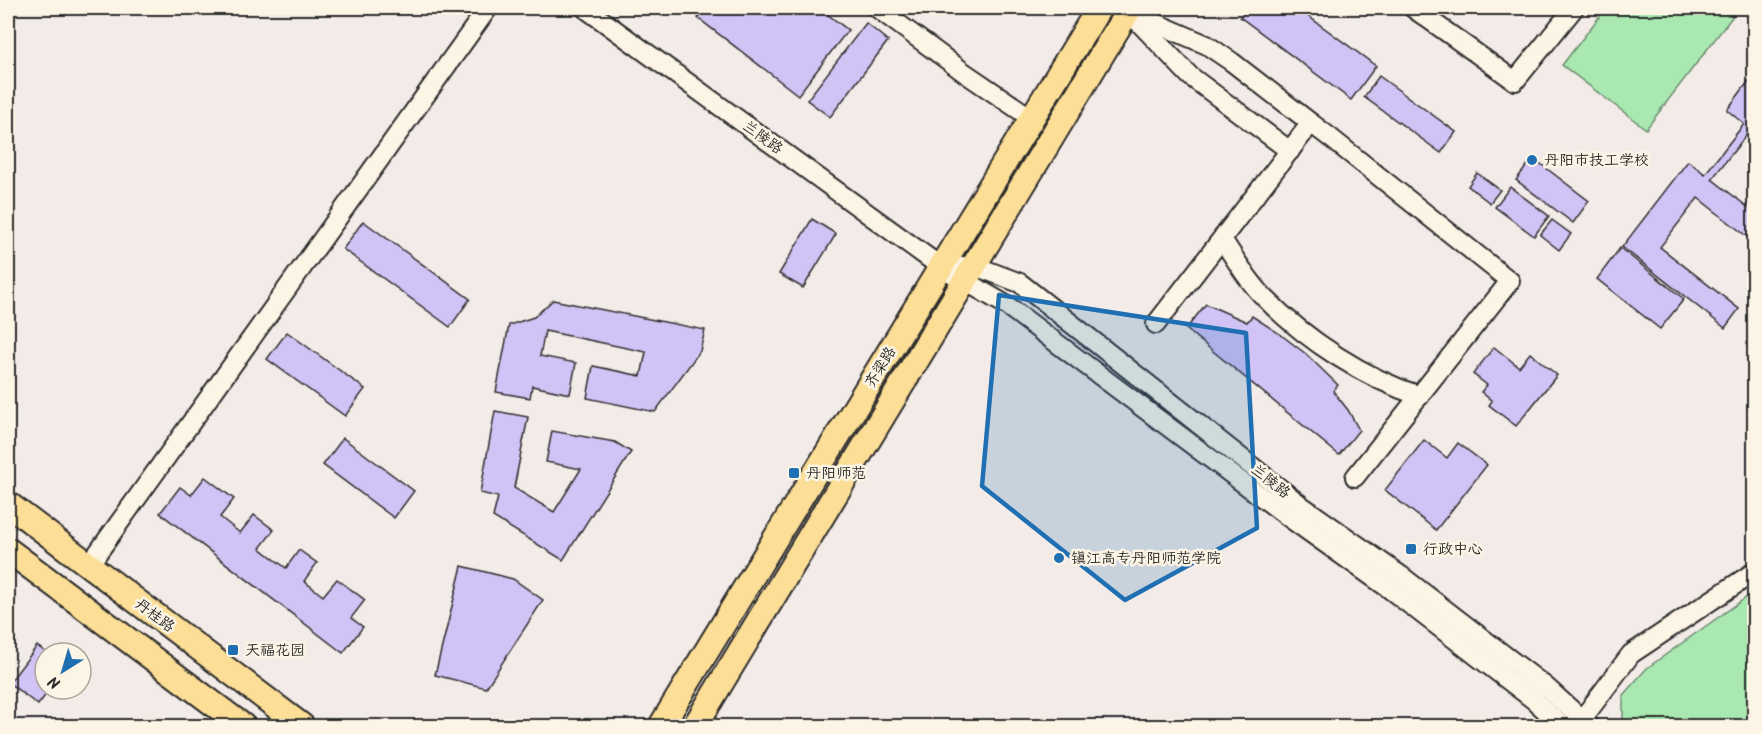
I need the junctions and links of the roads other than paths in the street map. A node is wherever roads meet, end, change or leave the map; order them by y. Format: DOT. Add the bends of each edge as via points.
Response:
graph roads {
  1 [pos="488,8"];
  2 [pos="585,8"];
  3 [pos="877,8"];
  4 [pos="1099,8"];
  5 [pos="1413,8"];
  6 [pos="1574,8"];
  7 [pos="1129,9"];
  8 [pos="1031,118"];
  9 [pos="1311,123"];
  10 [pos="1290,151"];
  11 [pos="1222,239"];
  12 [pos="941,267"];
  13 [pos="970,274"];
  14 [pos="1156,324"];
  15 [pos="1420,396"];
  16 [pos="1355,477"];
  17 [pos="8,504"];
  18 [pos="8,550"];
  19 [pos="89,566"];
  20 [pos="1755,572"];
  21 [pos="1582,724"];
  22 [pos="243,726"];
  23 [pos="302,726"];
  24 [pos="662,726"];
  25 [pos="695,726"];
  26 [pos="1562,726"];
  1 -- 19 [label="street"];
  2 -- 12 [label="street, 兰陵路"];
  3 -- 8 [label="street"];
  4 -- 8 [label="main road, 齐梁路"];
  5 -- 6 [label="street" via="1515,81"];
  7 -- 9 [label="street" via="1207,45"];
  7 -- 10 [label="street" via="1190,76"];
  7 -- 13 [label="main road, 齐梁路"];
  8 -- 12 [label="main road, 齐梁路"];
  9 -- 10 [label="street"];
  9 -- 15 [label="street" via="1510,281"];
  10 -- 11 [label="street"];
  11 -- 14 [label="street"];
  11 -- 15 [label="street" via="1265,298 1290,321 1359,370"];
  12 -- 13 [label="street, 兰陵路"];
  12 -- 24 [label="main road, 齐梁路"];
  13 -- 21 [label="street, 兰陵路" via="1020,283 1302,506 1546,687"];
  13 -- 25 [label="main road, 齐梁路"];
  13 -- 26 [label="street, 兰陵路" via="1281,512 1390,590 1534,700"];
  15 -- 16 [label="street"];
  17 -- 19 [label="main road, 丹桂路"];
  18 -- 22 [label="main road"];
  19 -- 23 [label="main road, 丹桂路"];
  20 -- 21 [label="street" via="1631,654"];
}
